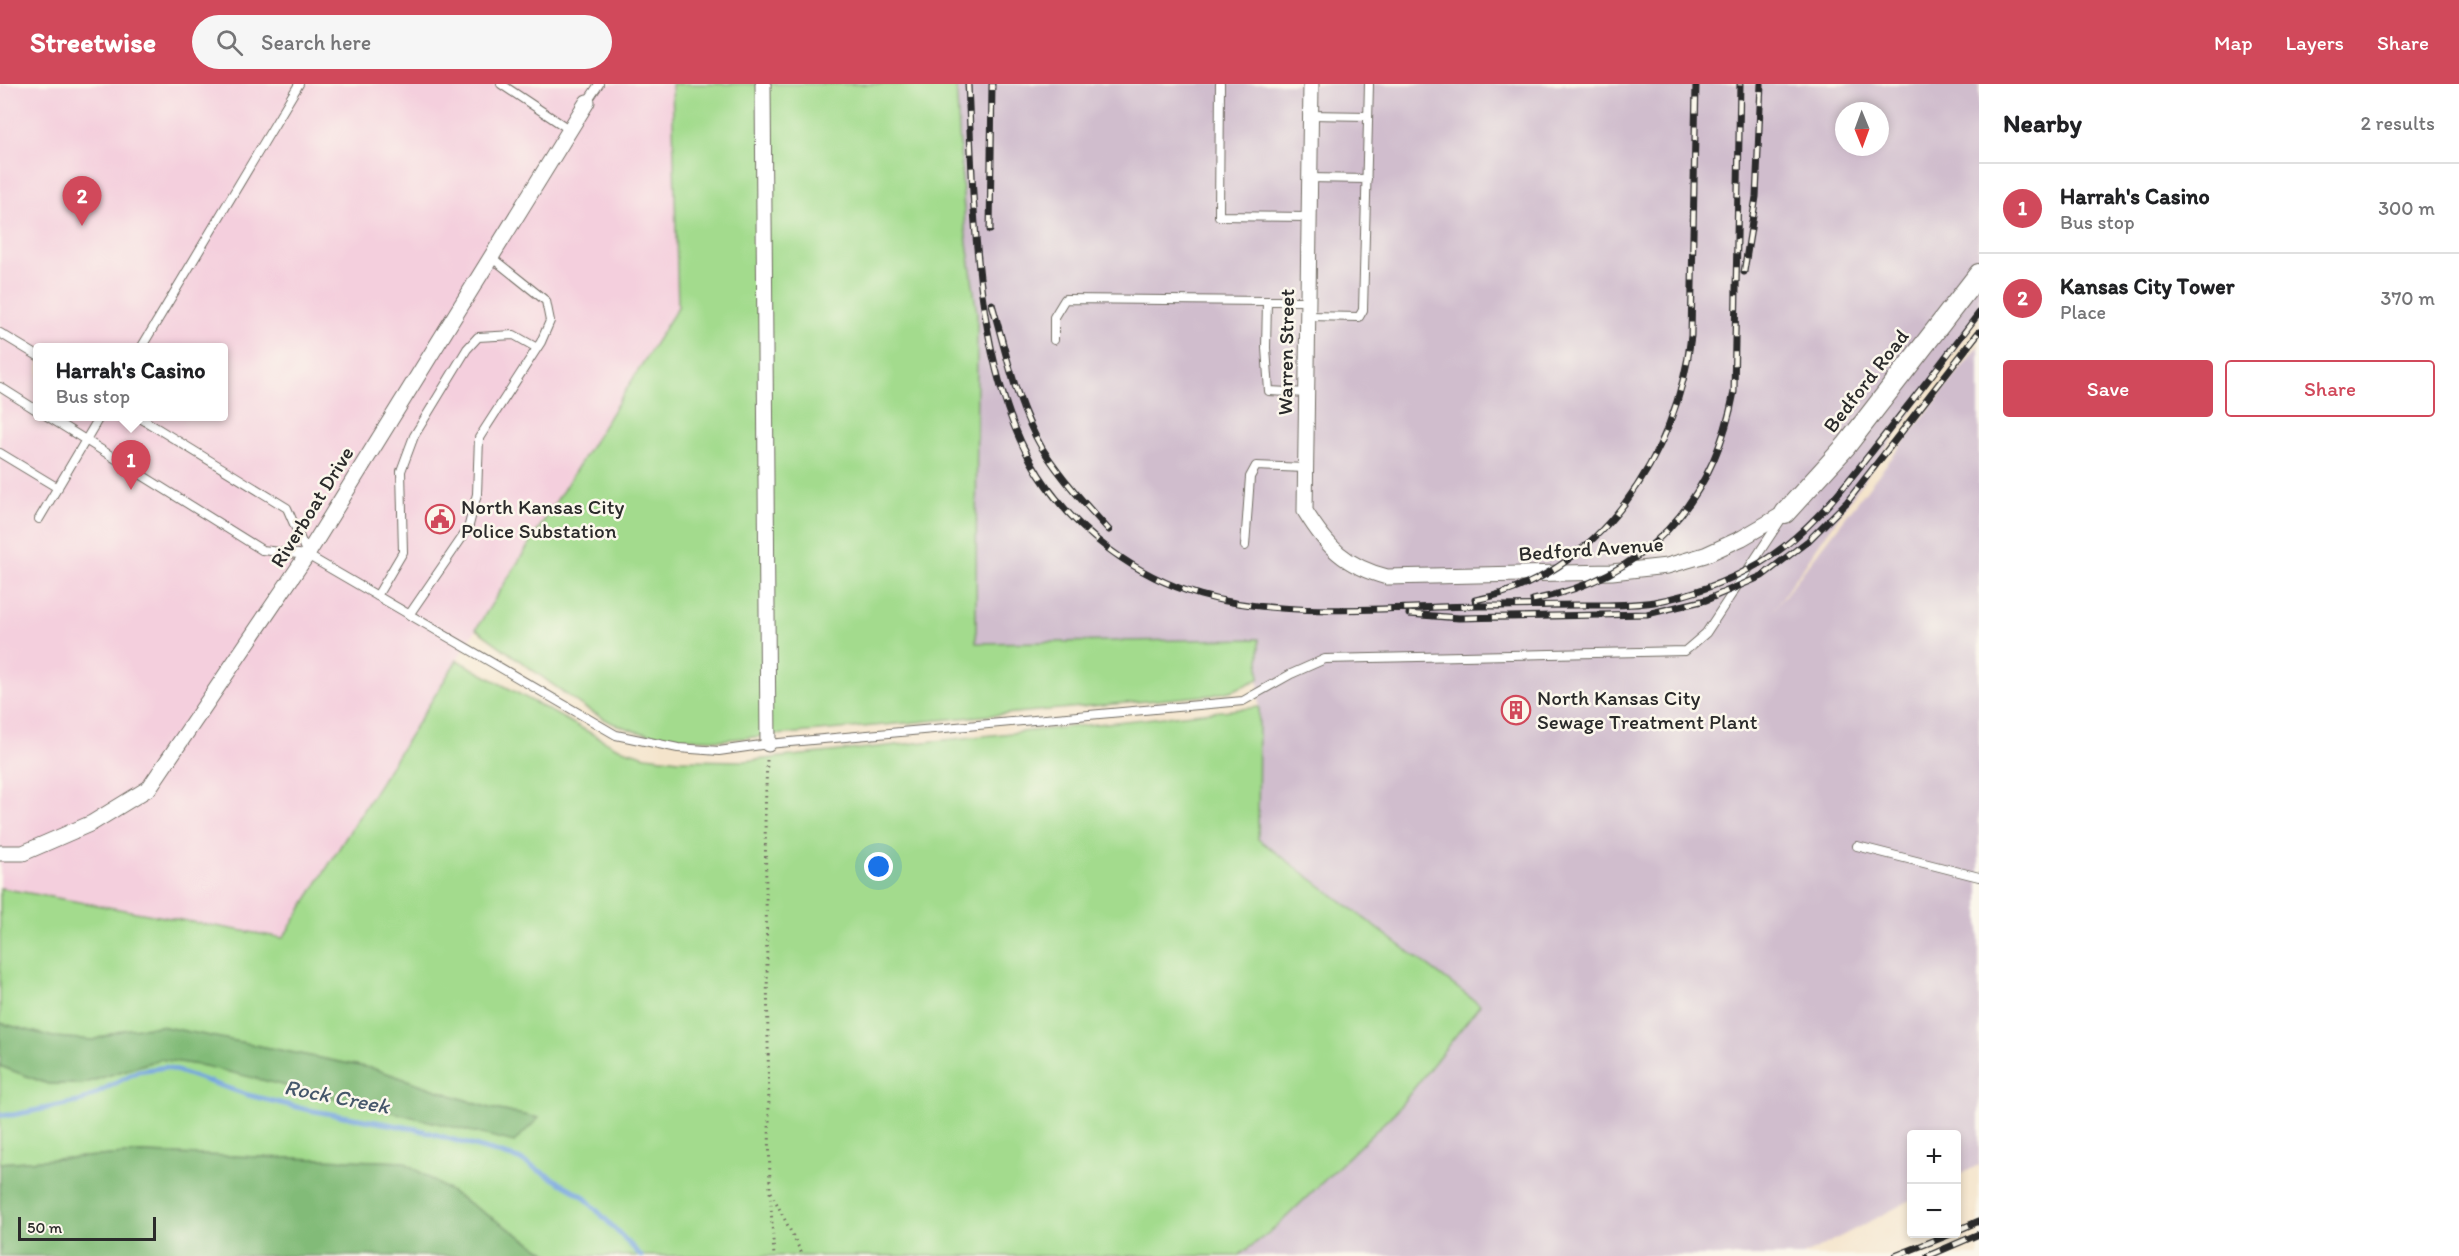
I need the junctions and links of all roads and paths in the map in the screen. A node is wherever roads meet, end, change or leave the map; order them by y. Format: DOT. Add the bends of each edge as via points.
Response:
graph roads {
  1 [pos="299,84"];
  2 [pos="501,84"];
  3 [pos="599,84"];
  4 [pos="763,84"];
  5 [pos="1220,84"];
  6 [pos="1311,84"];
  7 [pos="1369,84"];
  8 [pos="587,102"];
  9 [pos="1310,115"];
  10 [pos="1368,116"];
  11 [pos="570,130"];
  12 [pos="1310,178"];
  13 [pos="1367,179"];
  14 [pos="1309,218"];
  15 [pos="491,258"];
  16 [pos="1979,274"];
  17 [pos="1267,301"];
  18 [pos="1308,308"];
  19 [pos="0,333"];
  20 [pos="1054,340"];
  21 [pos="144,343"];
  22 [pos="537,348"];
  23 [pos="33,353"];
  24 [pos="0,387"];
  25 [pos="1306,393"];
  26 [pos="33,408"];
  27 [pos="54,421"];
  28 [pos="98,421"];
  29 [pos="144,421"];
  30 [pos="86,441"];
  31 [pos="0,453"];
  32 [pos="1305,468"];
  33 [pos="58,488"];
  34 [pos="1785,513"];
  35 [pos="39,519"];
  36 [pos="1245,546"];
  37 [pos="307,555"];
  38 [pos="1388,577"];
  39 [pos="377,596"];
  40 [pos="409,615"];
  41 [pos="768,744"];
  42 [pos="1857,846"];
  43 [pos="0,854"];
  44 [pos="1979,877"];
  45 [pos="770,1191"];
  46 [pos="774,1256"];
  47 [pos="803,1256"];
  1 -- 21 [label="lane"];
  2 -- 11 [label="lane"];
  3 -- 8 [label="lane"];
  4 -- 41 [label="street"];
  5 -- 14 [label="lane" via="1219,216"];
  6 -- 9 [label="street, Warren Street"];
  7 -- 10 [label="lane"];
  8 -- 11 [label="street, Riverboat Drive"];
  9 -- 10 [label="lane"];
  9 -- 12 [label="street, Warren Street"];
  10 -- 13 [label="lane"];
  11 -- 15 [label="street, Riverboat Drive"];
  12 -- 13 [label="lane"];
  12 -- 14 [label="street, Warren Street"];
  13 -- 18 [label="lane" via="1363,310 1359,317"];
  14 -- 18 [label="street, Warren Street"];
  15 -- 22 [label="lane" via="546,301 550,321"];
  15 -- 37 [label="street, Riverboat Drive"];
  16 -- 34 [label="street, Bedford Road" via="1846,446"];
  17 -- 18 [label="lane"];
  17 -- 20 [label="lane" via="1065,299 1054,317"];
  17 -- 25 [label="lane" via="1269,391"];
  18 -- 25 [label="street, Warren Street"];
  19 -- 23 [label="lane"];
  22 -- 39 [label="lane" via="514,335 478,337 467,349 414,436 401,471 403,552"];
  22 -- 40 [label="lane" via="479,438 477,494 468,529"];
  24 -- 26 [label="lane"];
  25 -- 32 [label="street, Warren Street"];
  27 -- 30 [label="lane"];
  28 -- 30 [label="lane"];
  29 -- 37 [label="lane" via="287,508"];
  30 -- 33 [label="lane"];
  30 -- 37 [label="lane" via="262,550"];
  31 -- 33 [label="lane"];
  32 -- 36 [label="lane" via="1256,466 1250,477"];
  32 -- 38 [label="street, Warren Street" via="1305,511 1319,533 1348,561 1367,572"];
  33 -- 35 [label="lane"];
  34 -- 38 [label="street, Bedford Avenue" via="1705,555 1667,567 1612,572"];
  34 -- 41 [label="lane" via="1706,633 1685,651 1325,659 1242,701"];
  37 -- 39 [label="lane"];
  37 -- 43 [label="street, Riverboat Drive" via="149,788 92,823 23,853"];
  39 -- 40 [label="lane"];
  40 -- 41 [label="lane" via="616,735 678,748 719,751"];
  41 -- 45 [label="path" via="765,816"];
  42 -- 44 [label="lane"];
  45 -- 46 [label="path"];
  45 -- 47 [label="path"];
}
